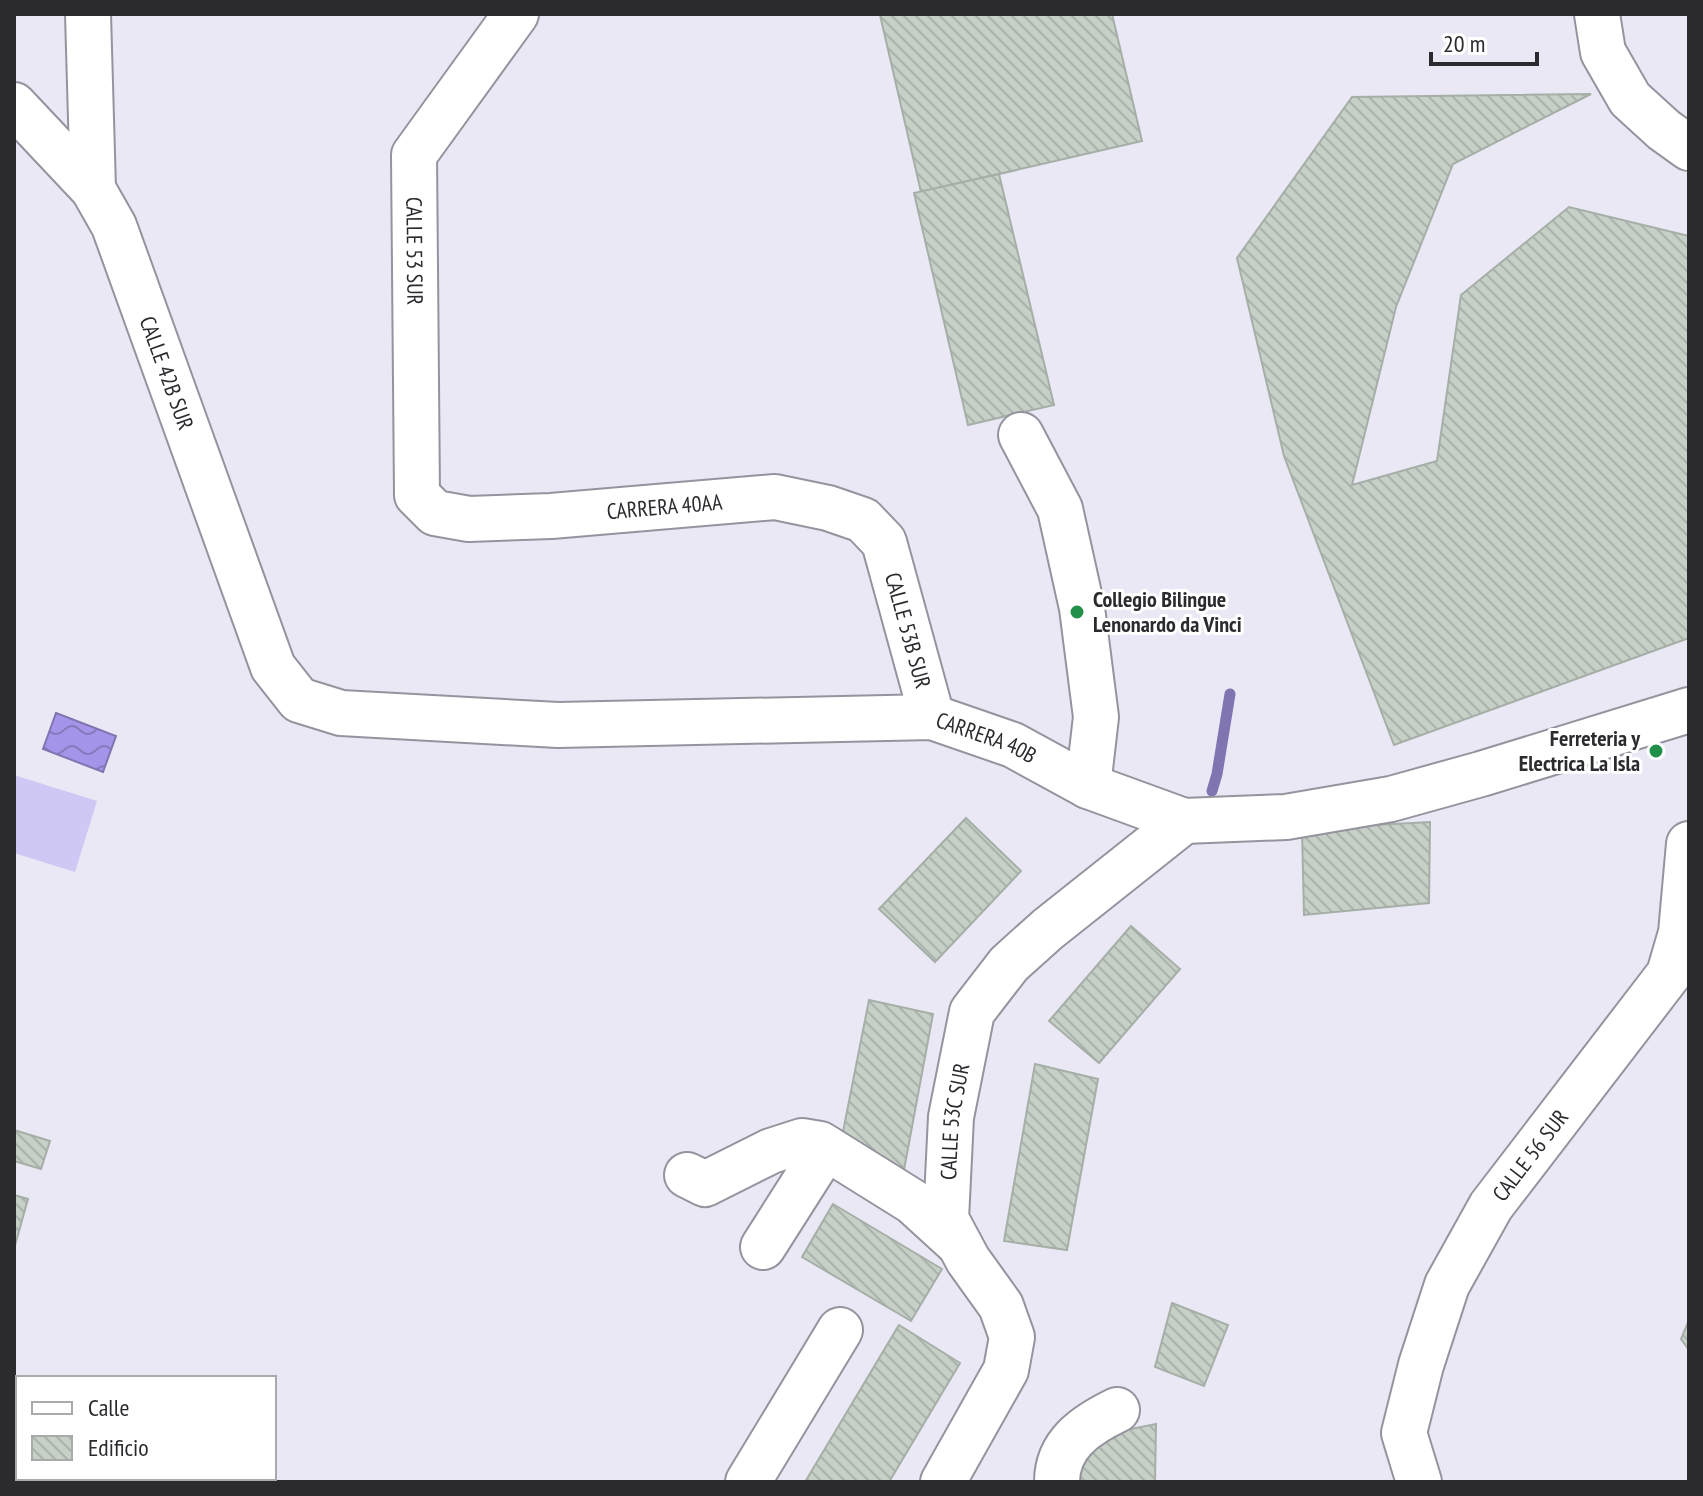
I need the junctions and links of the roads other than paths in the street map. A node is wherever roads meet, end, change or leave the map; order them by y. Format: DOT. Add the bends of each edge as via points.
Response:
graph roads {
  1 [pos="88,14"];
  2 [pos="516,14"];
  3 [pos="1597,14"];
  4 [pos="14,105"];
  5 [pos="1689,148"];
  6 [pos="93,189"];
  7 [pos="1021,435"];
  8 [pos="435,513"];
  9 [pos="884,542"];
  10 [pos="273,667"];
  11 [pos="1689,710"];
  12 [pos="932,717"];
  13 [pos="1088,786"];
  14 [pos="1184,821"];
  15 [pos="1689,844"];
  16 [pos="1685,937"];
  17 [pos="826,1148"];
  18 [pos="687,1175"];
  19 [pos="961,1246"];
  20 [pos="763,1247"];
  21 [pos="840,1330"];
  22 [pos="1117,1410"];
  23 [pos="1057,1475"];
  24 [pos="748,1482"];
  25 [pos="943,1482"];
  26 [pos="1419,1482"];
  1 -- 6 [label="street"];
  2 -- 8 [label="street, CALLE 53 SUR" via="414,155 417,495"];
  3 -- 5 [label="street" via="1603,52 1630,99"];
  4 -- 6 [label="street, CALLE 42B SUR"];
  6 -- 10 [label="street, CALLE 42B SUR" via="114,226"];
  7 -- 13 [label="street" via="1060,509 1082,608 1096,717"];
  8 -- 9 [label="street, CARRERA 40AA" via="469,519 551,516 775,497 863,520"];
  9 -- 12 [label="street, CALLE 53B SUR"];
  10 -- 12 [label="street, CARRERA 40B" via="299,700 341,713 558,725"];
  11 -- 14 [label="street, CARRERA 40B" via="1391,799 1286,817"];
  12 -- 13 [label="street, CARRERA 40B" via="1013,745"];
  13 -- 14 [label="street, CARRERA 40B"];
  14 -- 19 [label="street, CALLE 53C SUR" via="1038,937 972,1012 951,1117 946,1219"];
  15 -- 16 [label="street, CALLE 56 SUR"];
  16 -- 26 [label="street, CALLE 56 SUR" via="1669,974 1491,1206 1447,1285 1404,1433"];
  17 -- 18 [label="street" via="802,1141 705,1184"];
  17 -- 19 [label="street" via="913,1202"];
  17 -- 20 [label="street"];
  19 -- 25 [label="street, CALLE 53C SUR" via="1001,1306 1012,1337 1006,1370"];
  21 -- 24 [label="street"];
  22 -- 23 [label="street" via="1092,1422 1068,1443"];
}
